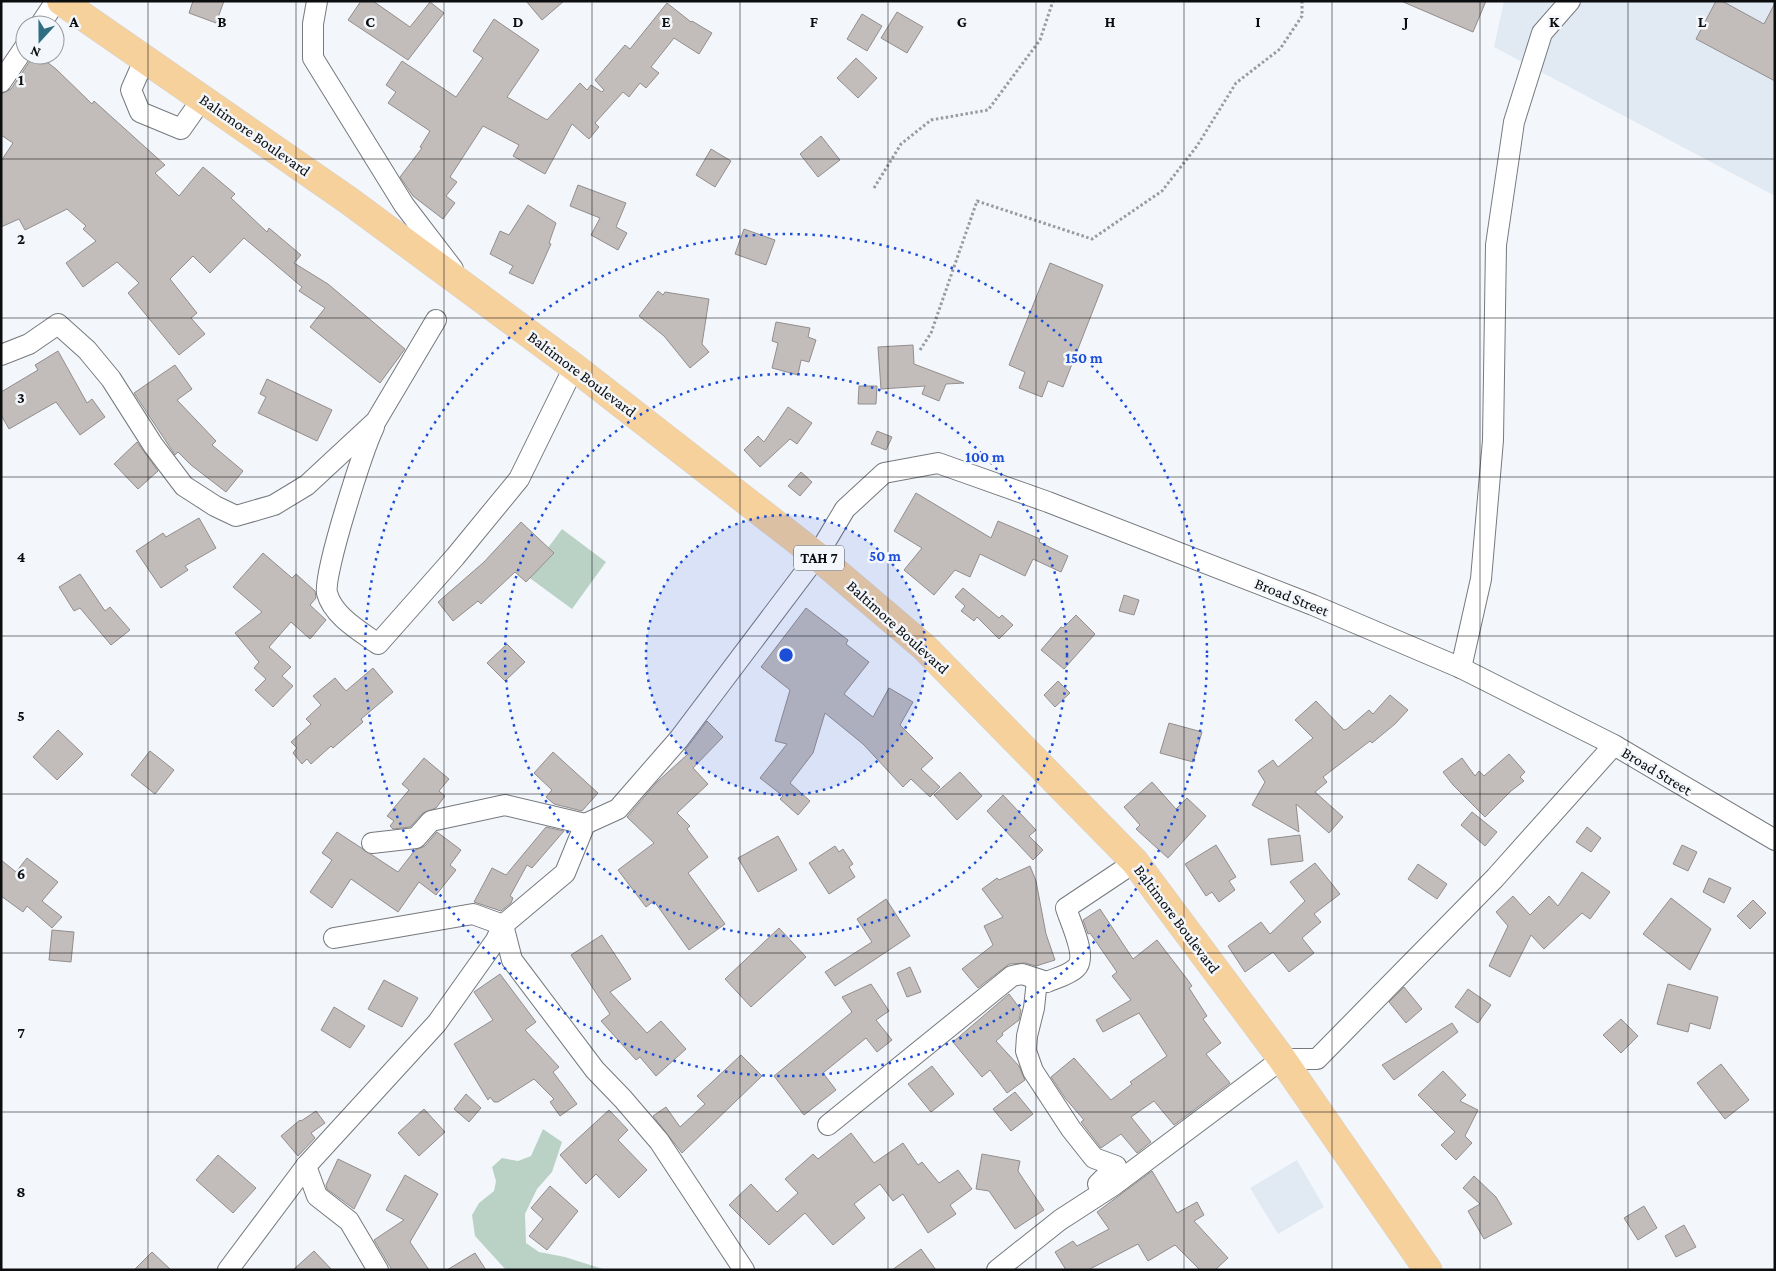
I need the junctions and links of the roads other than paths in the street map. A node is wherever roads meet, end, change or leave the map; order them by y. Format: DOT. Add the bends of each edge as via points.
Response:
graph roads {
  1 [pos="56,1"];
  2 [pos="60,1"];
  3 [pos="317,1"];
  4 [pos="1570,1"];
  5 [pos="47,15"];
  6 [pos="144,58"];
  7 [pos="15,62"];
  8 [pos="1,82"];
  9 [pos="202,99"];
  10 [pos="467,288"];
  11 [pos="436,320"];
  12 [pos="1,355"];
  13 [pos="574,367"];
  14 [pos="376,421"];
  15 [pos="817,556"];
  16 [pos="1461,668"];
  17 [pos="1614,745"];
  18 [pos="585,824"];
  19 [pos="1775,840"];
  20 [pos="372,843"];
  21 [pos="1135,862"];
  22 [pos="503,924"];
  23 [pos="334,938"];
  24 [pos="1037,980"];
  25 [pos="1282,1059"];
  26 [pos="828,1125"];
  27 [pos="306,1166"];
  28 [pos="1060,1220"];
  29 [pos="228,1270"];
  30 [pos="378,1270"];
  31 [pos="744,1270"];
  32 [pos="997,1270"];
  33 [pos="1428,1270"];
  1 -- 5 [label="street"];
  2 -- 6 [label="highway, Baltimore Boulevard / TAH 7"];
  3 -- 10 [label="street" via="313,58 404,206"];
  4 -- 16 [label="street" via="1542,33 1514,122 1496,245 1493,440 1481,579"];
  6 -- 9 [label="highway, Baltimore Boulevard / TAH 7"];
  6 -- 9 [label="street" via="130,90 140,112 181,129"];
  7 -- 8 [label="street"];
  9 -- 10 [label="highway, Baltimore Boulevard / TAH 7" via="348,200"];
  10 -- 13 [label="highway, Baltimore Boulevard / TAH 7"];
  11 -- 14 [label="street"];
  12 -- 14 [label="street" via="29,344 58,324 87,350 111,380 184,486 236,516 274,505 307,485"];
  13 -- 14 [label="street" via="519,479 378,644 340,616 327,593 332,561 364,448"];
  13 -- 15 [label="highway, Baltimore Boulevard / TAH 7"];
  15 -- 16 [label="street, Broad Street" via="845,509 884,473 938,463 1313,605"];
  15 -- 18 [label="street, Broad Street" via="673,746 618,809"];
  15 -- 21 [label="highway, Baltimore Boulevard / TAH 7" via="924,647"];
  16 -- 17 [label="street, Broad Street"];
  17 -- 19 [label="street, Broad Street"];
  17 -- 25 [label="street" via="1495,878 1317,1059"];
  18 -- 20 [label="street" via="505,805 430,821 416,838"];
  18 -- 22 [label="street" via="565,873"];
  21 -- 24 [label="street" via="1066,908 1081,951 1080,961 1076,968 1047,982"];
  21 -- 25 [label="highway, Baltimore Boulevard / TAH 7"];
  22 -- 23 [label="street" via="473,914"];
  22 -- 27 [label="street" via="496,940 437,1022"];
  22 -- 31 [label="street" via="512,960 595,1070 659,1141"];
  24 -- 26 [label="street" via="1022,974 1012,976"];
  24 -- 28 [label="street" via="1026,1051 1033,1071 1094,1158 1116,1166"];
  25 -- 28 [label="street" via="1114,1184"];
  25 -- 33 [label="highway, Baltimore Boulevard / TAH 7"];
  27 -- 29 [label="street"];
  27 -- 30 [label="street" via="317,1196 349,1221"];
  28 -- 32 [label="street"];
}
